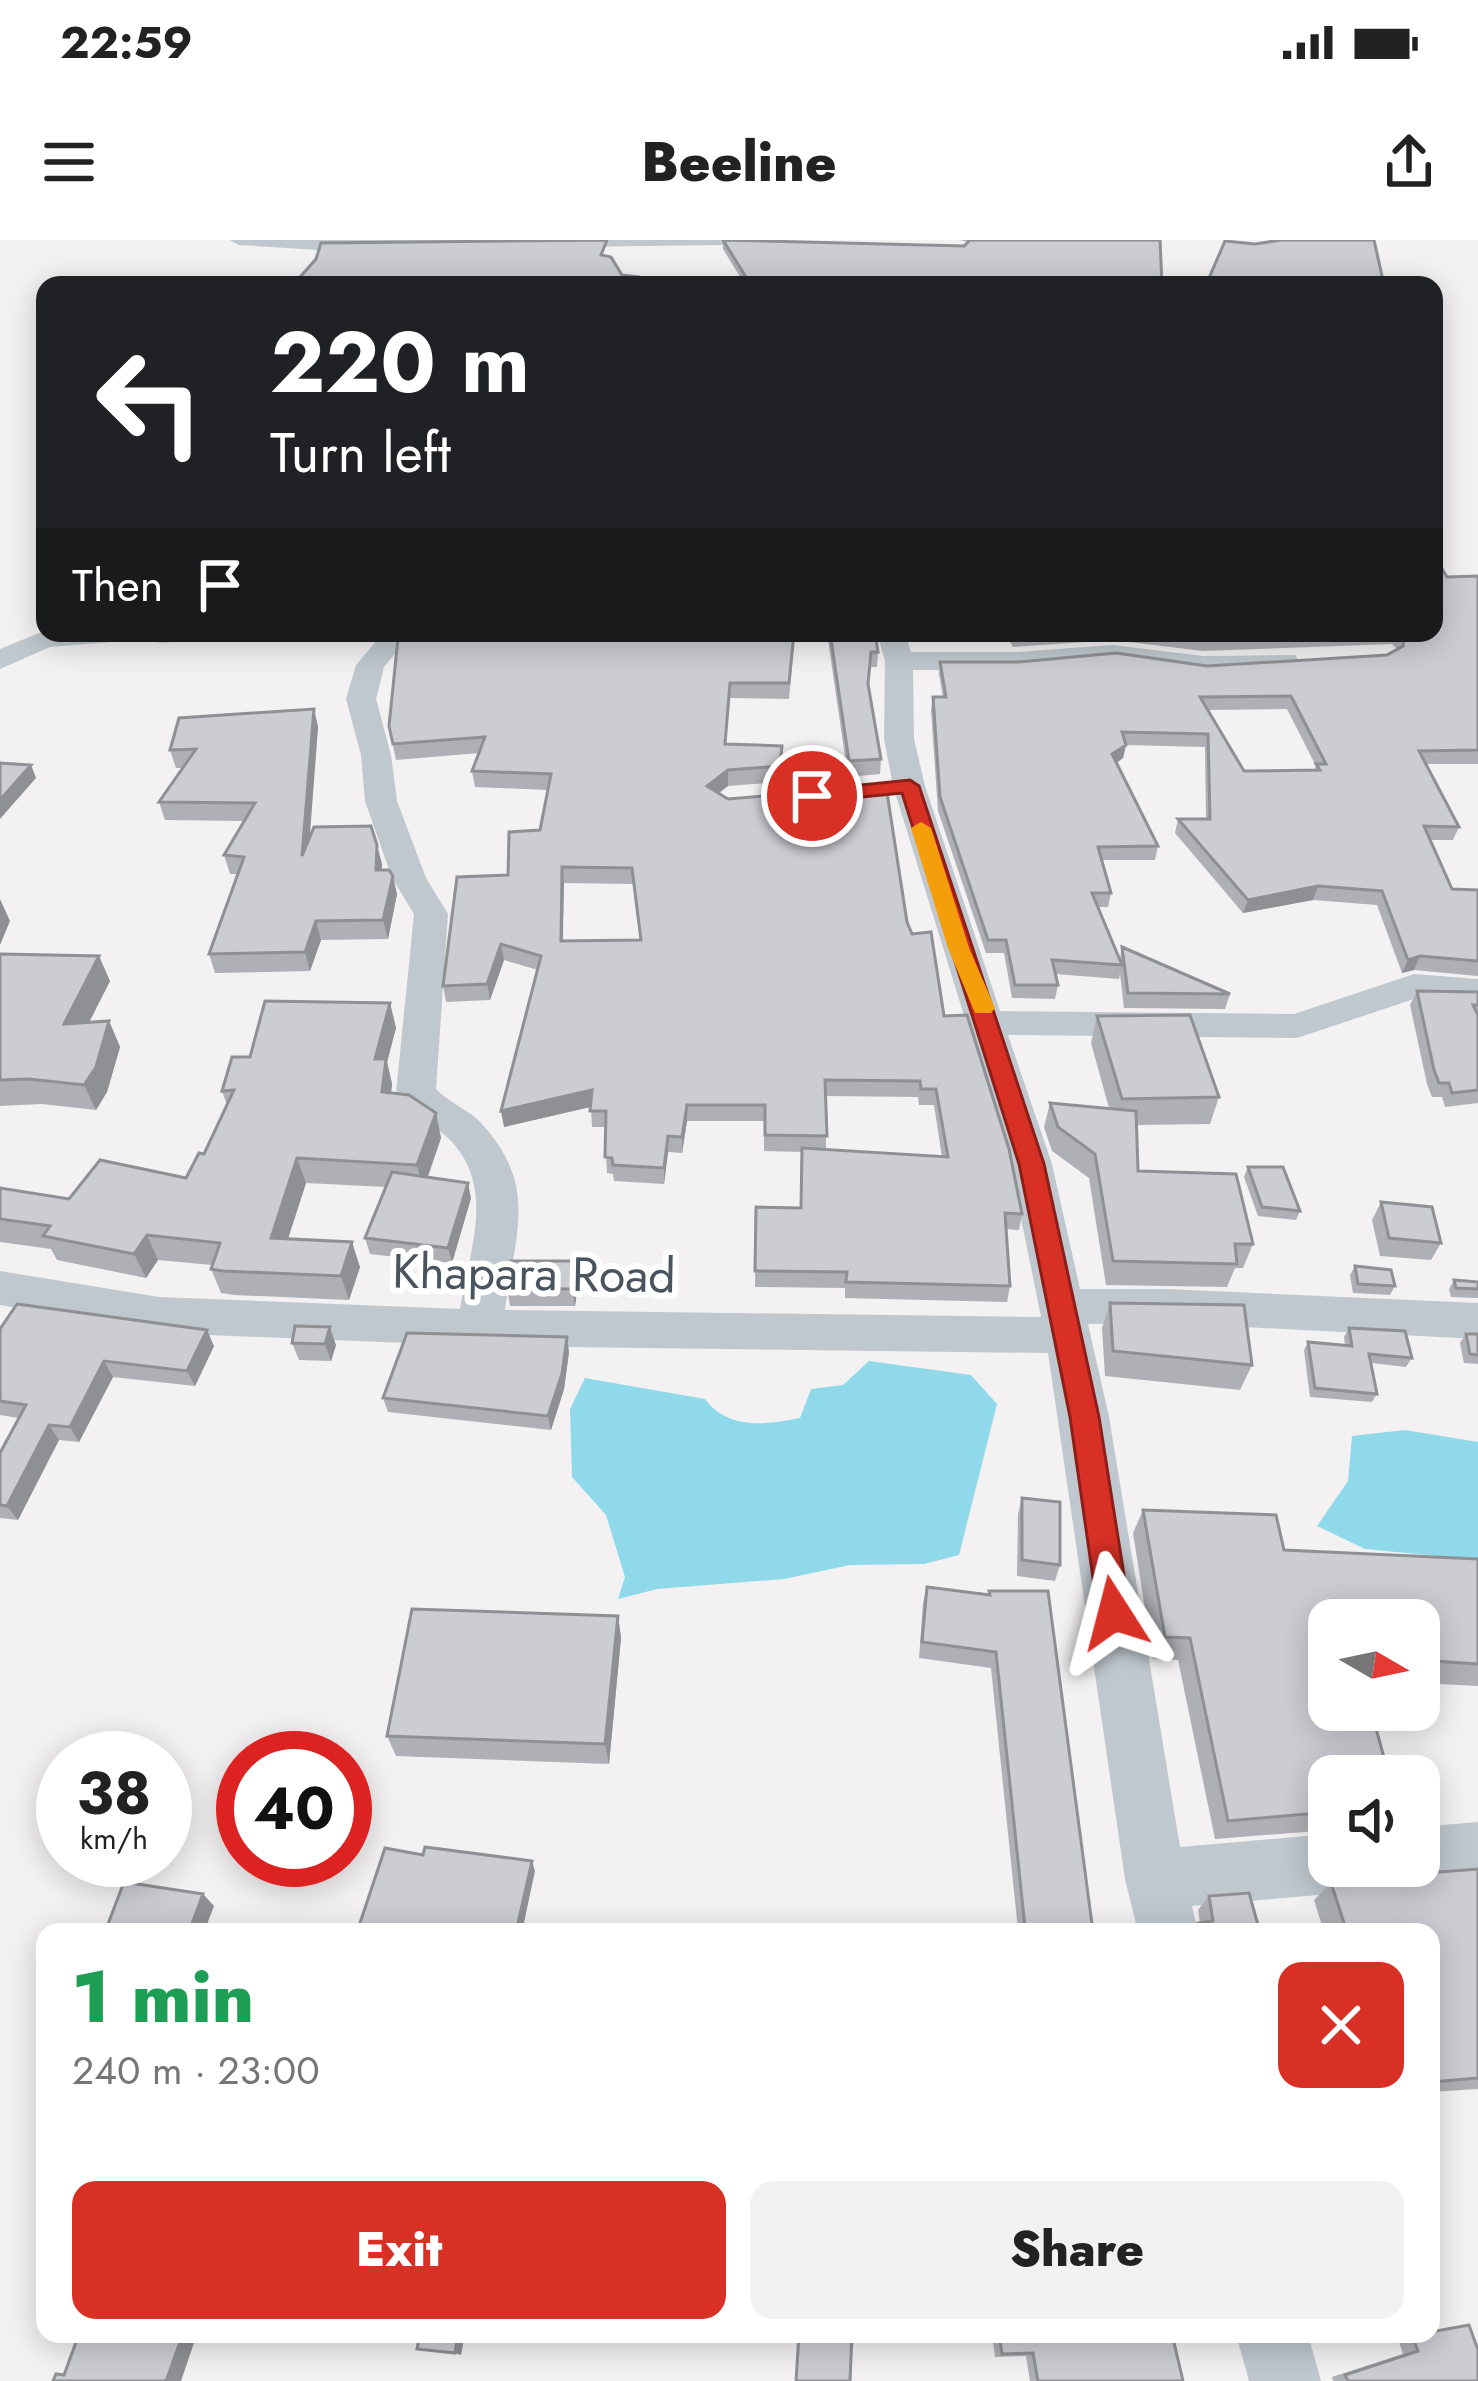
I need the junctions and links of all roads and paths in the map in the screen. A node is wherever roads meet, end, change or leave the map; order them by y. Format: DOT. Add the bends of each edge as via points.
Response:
graph roads {
  1 [pos="238,240"];
  2 [pos="721,240"];
  3 [pos="319,245"];
  4 [pos="622,250"];
  5 [pos="311,265"];
  6 [pos="38,642"];
  7 [pos="390,642"];
  8 [pos="895,647"];
  9 [pos="0,660"];
  10 [pos="1310,660"];
  11 [pos="1478,991"];
  12 [pos="989,1023"];
  13 [pos="0,1288"];
  14 [pos="1065,1321"];
  15 [pos="1478,1321"];
  16 [pos="480,1328"];
  17 [pos="1478,1851"];
  18 [pos="1440,1854"];
  19 [pos="1308,1869"];
  20 [pos="1161,1905"];
  21 [pos="1274,2343"];
  22 [pos="1285,2381"];
  1 -- 3 [label="street"];
  2 -- 4 [label="street"];
  3 -- 4 [label="street"];
  3 -- 5 [label="street"];
  6 -- 9 [label="street"];
  7 -- 16 [label="street" via="370,665 361,699 381,801 431,914 416,1093 462,1127 492,1163 500,1191"];
  8 -- 10 [label="street" via="1017,661 1113,653 1203,665"];
  8 -- 12 [label="street" via="899,787"];
  11 -- 12 [label="street" via="1414,986 1297,1026"];
  12 -- 14 [label="street"];
  13 -- 16 [label="street, Khapara Road" via="159,1316"];
  14 -- 15 [label="street, Khapara Road" via="1167,1306"];
  14 -- 16 [label="street, Khapara Road"];
  14 -- 20 [label="street"];
  17 -- 18 [label="street"];
  19 -- 20 [label="street"];
  21 -- 22 [label="street"];
}
